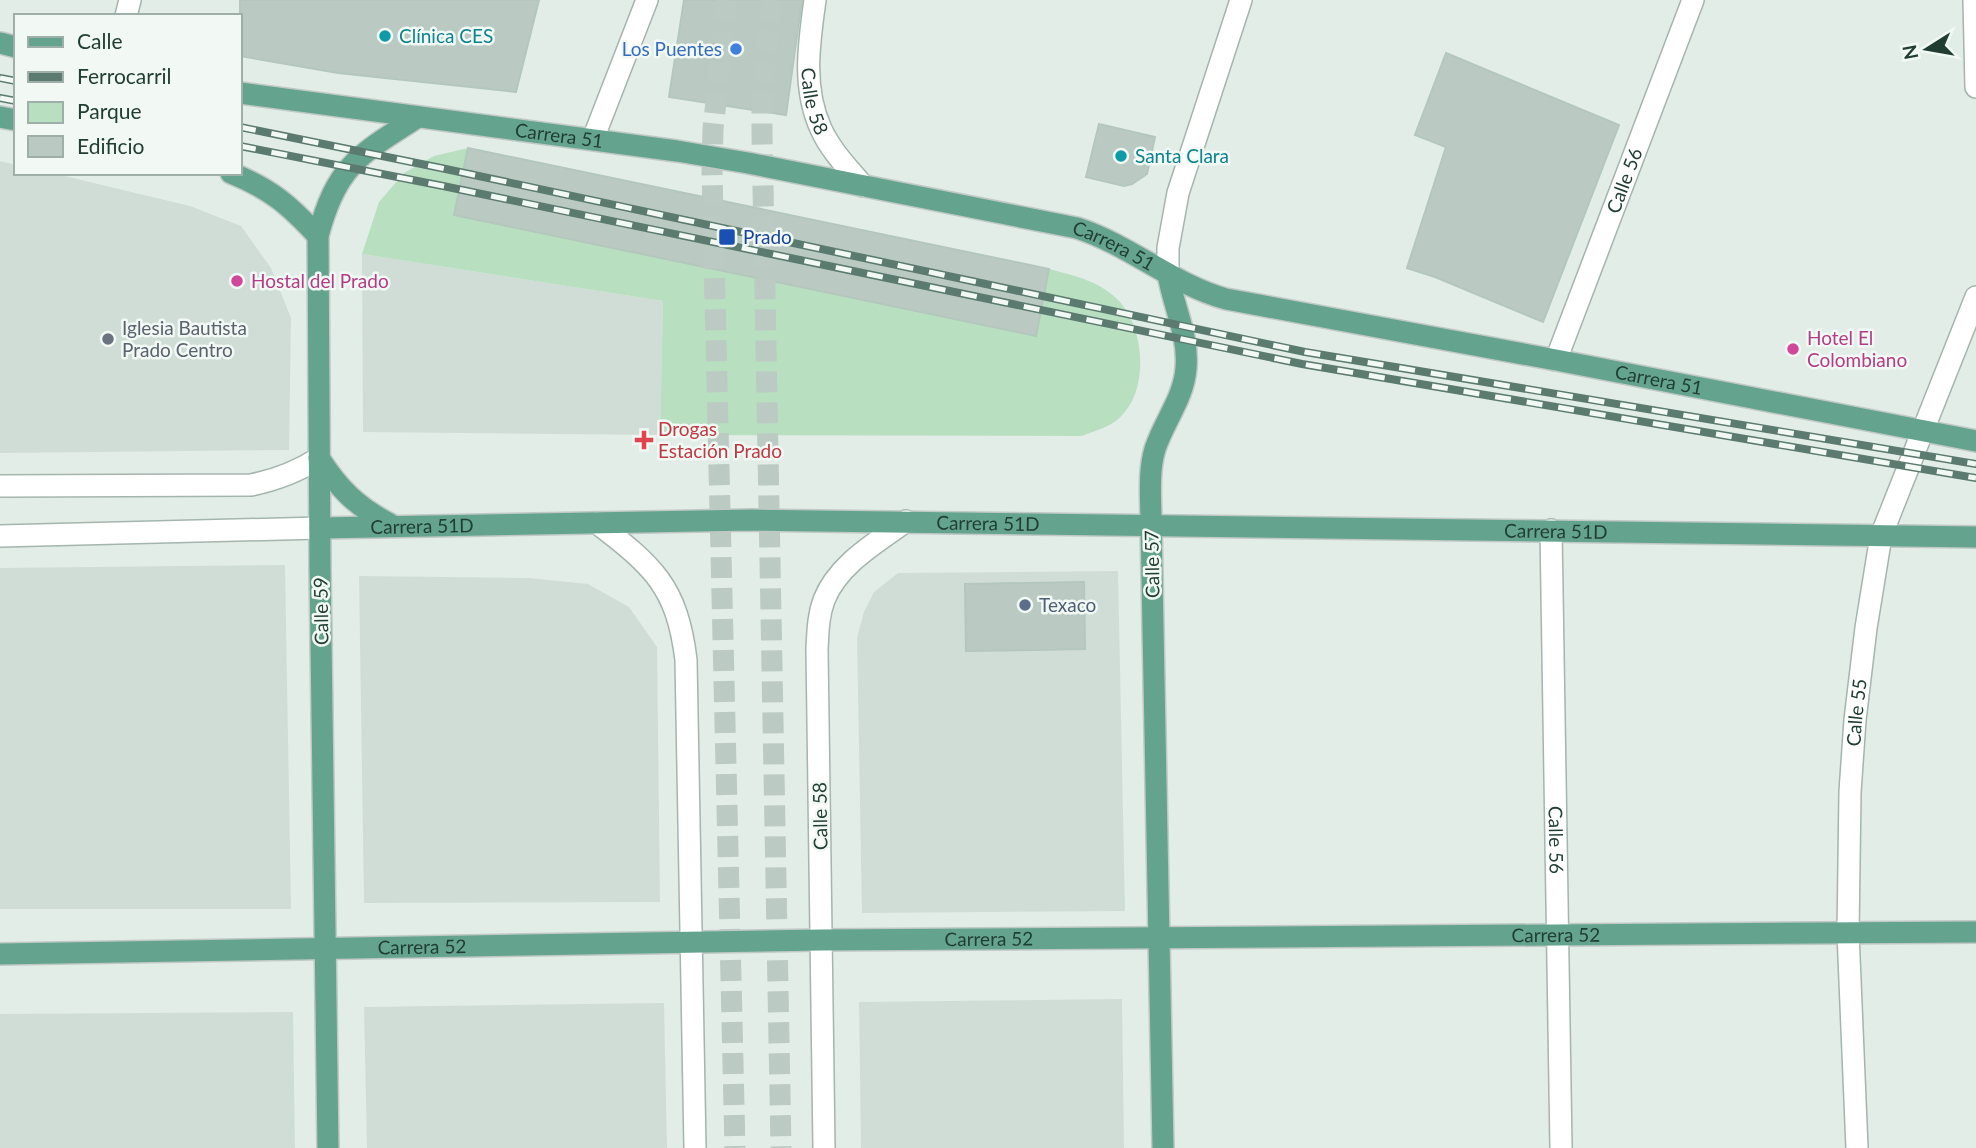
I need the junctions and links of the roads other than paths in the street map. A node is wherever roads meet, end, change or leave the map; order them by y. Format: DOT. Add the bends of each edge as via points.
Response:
graph roads {
  1 [pos="647,0"];
  2 [pos="815,0"];
  3 [pos="1241,0"];
  4 [pos="1693,0"];
  5 [pos="1974,0"];
  6 [pos="1976,87"];
  7 [pos="242,93"];
  8 [pos="418,117"];
  9 [pos="593,139"];
  10 [pos="236,175"];
  11 [pos="863,186"];
  12 [pos="318,236"];
  13 [pos="1168,274"];
  14 [pos="1976,297"];
  15 [pos="1556,360"];
  16 [pos="1923,430"];
  17 [pos="1976,441"];
  18 [pos="319,457"];
  19 [pos="0,486"];
  20 [pos="906,522"];
  21 [pos="597,523"];
  22 [pos="1151,524"];
  23 [pos="393,526"];
  24 [pos="320,528"];
  25 [pos="1551,530"];
  26 [pos="0,536"];
  27 [pos="1881,536"];
  28 [pos="1976,537"];
  29 [pos="1976,932"];
  30 [pos="1848,933"];
  31 [pos="1558,935"];
  32 [pos="1159,938"];
  33 [pos="821,940"];
  34 [pos="691,942"];
  35 [pos="326,948"];
  36 [pos="0,954"];
  37 [pos="328,1148"];
  38 [pos="695,1148"];
  39 [pos="824,1148"];
  40 [pos="1163,1148"];
  41 [pos="1562,1148"];
  42 [pos="1857,1148"];
  1 -- 9 [label="street"];
  2 -- 11 [label="street, Calle 58" via="808,73 811,99 834,151"];
  3 -- 13 [label="street, Calle 57" via="1178,193"];
  4 -- 15 [label="street, Calle 56"];
  5 -- 6 [label="street"];
  7 -- 8 [label="main road, Carrera 51"];
  8 -- 9 [label="main road, Carrera 51"];
  8 -- 12 [label="main road, Calle 59" via="357,158 331,196"];
  9 -- 11 [label="main road, Carrera 51"];
  10 -- 12 [label="main road" via="282,200"];
  11 -- 13 [label="main road, Carrera 51" via="1077,228 1120,245"];
  12 -- 18 [label="main road, Calle 59"];
  13 -- 15 [label="main road, Carrera 51" via="1226,299"];
  13 -- 22 [label="main road, Calle 57" via="1184,334 1186,372 1152,459"];
  14 -- 16 [label="street, Calle 55"];
  15 -- 16 [label="main road, Carrera 51"];
  16 -- 17 [label="main road, Carrera 51"];
  16 -- 27 [label="street, Calle 55"];
  18 -- 19 [label="street" via="283,477 251,485"];
  18 -- 23 [label="main road" via="350,498"];
  18 -- 24 [label="main road, Calle 59"];
  20 -- 21 [label="main road, Carrera 51D"];
  20 -- 22 [label="main road, Carrera 51D"];
  20 -- 33 [label="street, Calle 58" via="847,566 824,599 819,619"];
  21 -- 23 [label="main road, Carrera 51D"];
  21 -- 34 [label="street" via="655,573 672,600 682,631"];
  22 -- 25 [label="main road, Carrera 51D"];
  22 -- 32 [label="main road, Calle 57"];
  23 -- 24 [label="main road, Carrera 51D"];
  24 -- 26 [label="street, Carrera 51D"];
  24 -- 35 [label="main road, Calle 59"];
  25 -- 27 [label="main road, Carrera 51D"];
  25 -- 31 [label="street, Calle 56"];
  27 -- 28 [label="main road, Carrera 51D"];
  27 -- 30 [label="street, Calle 55" via="1855,720"];
  29 -- 30 [label="main road, Carrera 52"];
  30 -- 31 [label="main road, Carrera 52"];
  30 -- 42 [label="street, Calle 55"];
  31 -- 32 [label="main road, Carrera 52"];
  31 -- 41 [label="street, Calle 56"];
  32 -- 33 [label="main road, Carrera 52"];
  32 -- 40 [label="main road, Calle 57"];
  33 -- 34 [label="main road, Carrera 52"];
  33 -- 39 [label="street, Calle 58"];
  34 -- 35 [label="main road, Carrera 52"];
  34 -- 38 [label="street"];
  35 -- 36 [label="main road, Carrera 52"];
  35 -- 37 [label="main road, Calle 59"];
}
